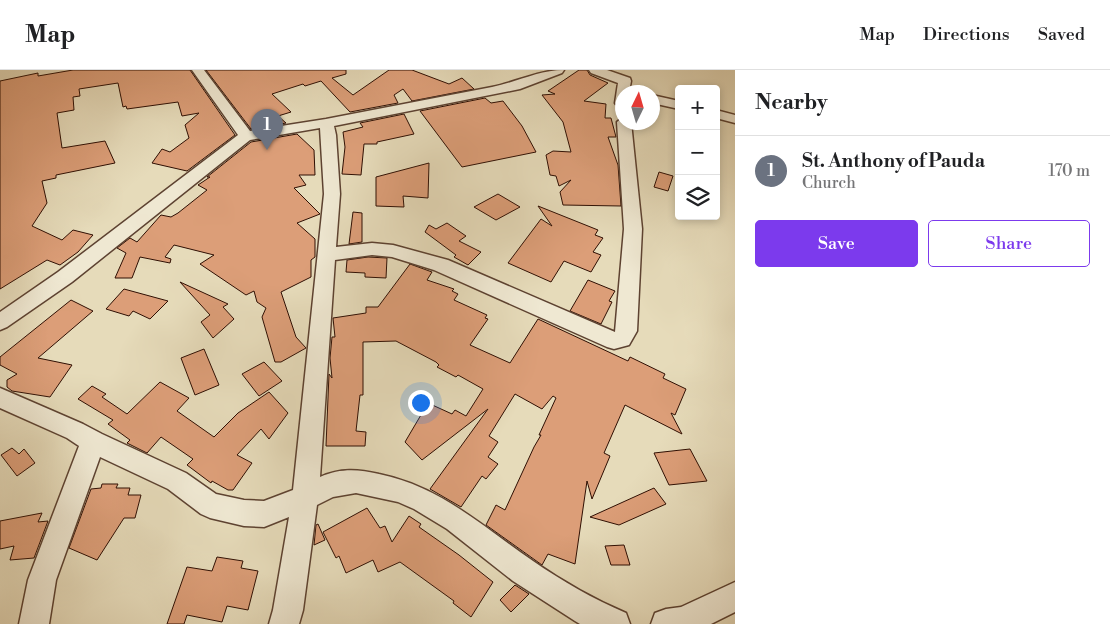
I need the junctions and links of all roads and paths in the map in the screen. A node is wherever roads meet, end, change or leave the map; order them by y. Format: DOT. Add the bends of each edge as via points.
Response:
graph roads {
  1 [pos="198,70"];
  2 [pos="558,70"];
  3 [pos="595,70"];
  4 [pos="620,85"];
  5 [pos="660,101"];
  6 [pos="675,104"];
  7 [pos="720,115"];
  8 [pos="735,119"];
  9 [pos="326,123"];
  10 [pos="625,130"];
  11 [pos="246,136"];
  12 [pos="326,255"];
  13 [pos="0,322"];
  14 [pos="0,398"];
  15 [pos="93,442"];
  16 [pos="305,498"];
  17 [pos="735,597"];
  18 [pos="34,624"];
  19 [pos="284,624"];
  20 [pos="615,624"];
  21 [pos="666,624"];
  1 -- 11 [label="street"];
  2 -- 9 [label="street" via="542,78 501,89"];
  3 -- 4 [label="street"];
  5 -- 6 [label="street"];
  7 -- 8 [label="street"];
  9 -- 11 [label="street"];
  9 -- 12 [label="street" via="332,194"];
  10 -- 12 [label="street" via="633,229 627,331 622,339 614,341 441,265 393,251 364,250"];
  11 -- 13 [label="street" via="65,277"];
  12 -- 16 [label="street"];
  14 -- 15 [label="street"];
  15 -- 16 [label="street" via="177,481 210,505 264,514"];
  15 -- 18 [label="street" via="42,580"];
  16 -- 19 [label="street"];
  16 -- 20 [label="street" via="329,486 356,481 400,490 456,520 523,571 585,612"];
  17 -- 21 [label="street" via="683,622"];
}
